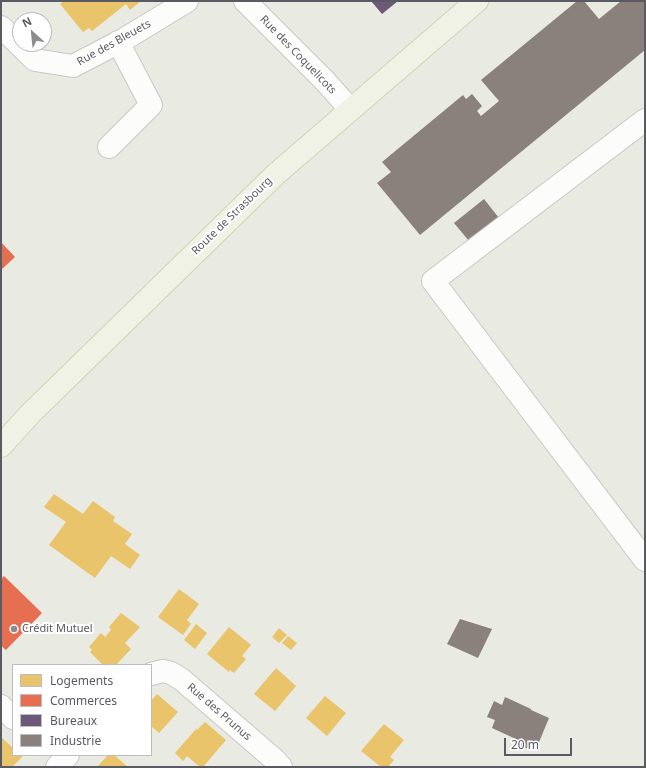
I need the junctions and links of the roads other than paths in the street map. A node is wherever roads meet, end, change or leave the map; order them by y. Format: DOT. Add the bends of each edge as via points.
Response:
graph roads {
  1 [pos="187,1"];
  2 [pos="245,1"];
  3 [pos="477,1"];
  4 [pos="1,27"];
  5 [pos="118,42"];
  6 [pos="350,109"];
  7 [pos="645,120"];
  8 [pos="109,147"];
  9 [pos="1,446"];
  10 [pos="645,560"];
  11 [pos="152,674"];
  12 [pos="1,706"];
  13 [pos="12,717"];
  14 [pos="281,767"];
  1 -- 5 [label="street, Rue des Bleuets"];
  2 -- 6 [label="street, Rue des Coquelicots"];
  3 -- 6 [label="main road, Route de Strasbourg"];
  4 -- 5 [label="street, Rue des Bleuets" via="35,60 73,66"];
  5 -- 8 [label="street" via="151,105"];
  6 -- 9 [label="main road, Route de Strasbourg" via="276,174 30,414"];
  7 -- 10 [label="street" via="434,281"];
  11 -- 14 [label="street, Rue des Prunus" via="163,671 181,679"];
  12 -- 13 [label="street"];
}
